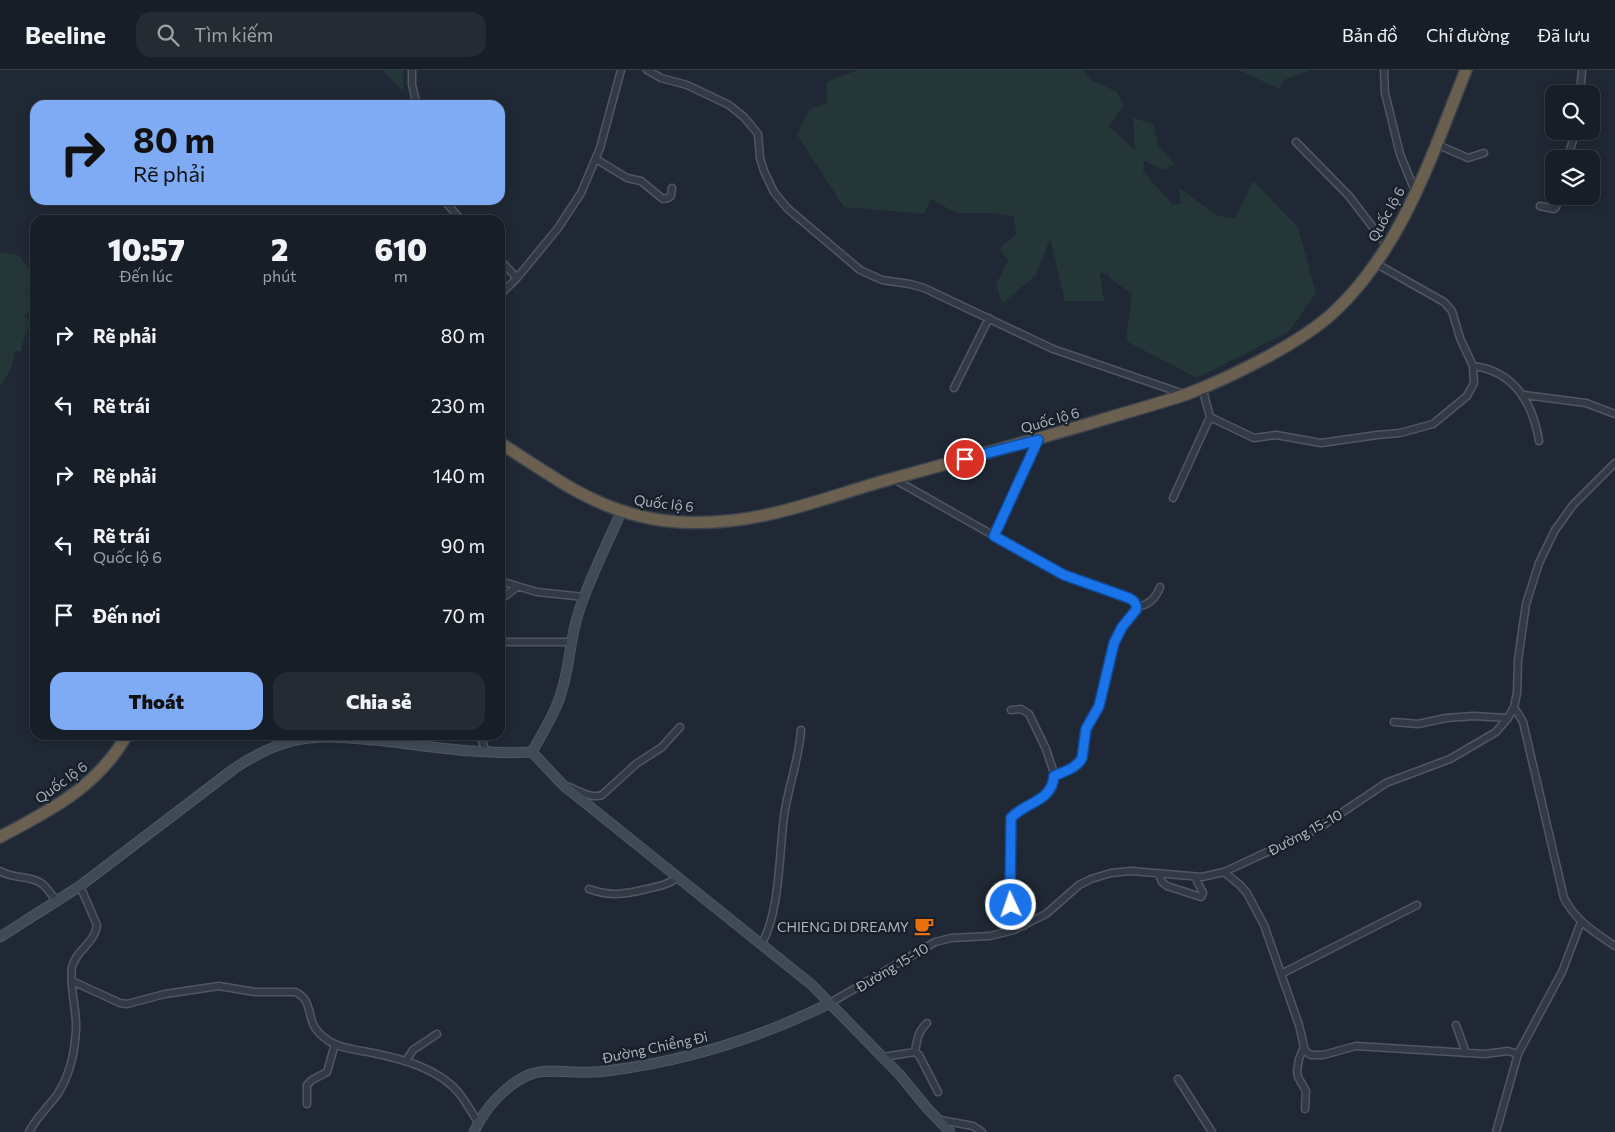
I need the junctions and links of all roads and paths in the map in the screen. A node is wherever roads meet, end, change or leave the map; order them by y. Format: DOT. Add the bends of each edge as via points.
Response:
graph roads {
  1 [pos="412,70"];
  2 [pos="621,70"];
  3 [pos="648,70"];
  4 [pos="1384,70"];
  5 [pos="1466,70"];
  6 [pos="1582,70"];
  7 [pos="1581,85"];
  8 [pos="415,100"];
  9 [pos="1296,142"];
  10 [pos="1436,144"];
  11 [pos="1484,153"];
  12 [pos="596,159"];
  13 [pos="672,188"];
  14 [pos="1416,193"];
  15 [pos="448,205"];
  16 [pos="1556,205"];
  17 [pos="1540,206"];
  18 [pos="457,215"];
  19 [pos="1387,247"];
  20 [pos="1375,263"];
  21 [pos="505,265"];
  22 [pos="517,278"];
  23 [pos="505,290"];
  24 [pos="989,318"];
  25 [pos="1473,366"];
  26 [pos="1202,387"];
  27 [pos="954,388"];
  28 [pos="1185,395"];
  29 [pos="1524,395"];
  30 [pos="1615,414"];
  31 [pos="1210,417"];
  32 [pos="1038,440"];
  33 [pos="1539,441"];
  34 [pos="505,446"];
  35 [pos="1615,463"];
  36 [pos="893,478"];
  37 [pos="1173,498"];
  38 [pos="621,512"];
  39 [pos="994,536"];
  40 [pos="505,583"];
  41 [pos="517,587"];
  42 [pos="1160,587"];
  43 [pos="505,596"];
  44 [pos="584,597"];
  45 [pos="1136,607"];
  46 [pos="505,642"];
  47 [pos="570,642"];
  48 [pos="1514,707"];
  49 [pos="1011,710"];
  50 [pos="1508,718"];
  51 [pos="1394,722"];
  52 [pos="680,727"];
  53 [pos="801,730"];
  54 [pos="123,740"];
  55 [pos="301,740"];
  56 [pos="390,740"];
  57 [pos="482,740"];
  58 [pos="486,752"];
  59 [pos="532,752"];
  60 [pos="1054,776"];
  61 [pos="563,785"];
  62 [pos="0,837"];
  63 [pos="0,871"];
  64 [pos="1224,872"];
  65 [pos="1158,873"];
  66 [pos="1195,876"];
  67 [pos="677,878"];
  68 [pos="80,886"];
  69 [pos="588,889"];
  70 [pos="57,901"];
  71 [pos="1417,905"];
  72 [pos="1581,922"];
  73 [pos="1024,926"];
  74 [pos="0,937"];
  75 [pos="762,943"];
  76 [pos="1615,946"];
  77 [pos="1281,974"];
  78 [pos="72,981"];
  79 [pos="830,1003"];
  80 [pos="927,1023"];
  81 [pos="1456,1024"];
  82 [pos="436,1034"];
  83 [pos="335,1044"];
  84 [pos="1304,1047"];
  85 [pos="915,1052"];
  86 [pos="1466,1053"];
  87 [pos="1518,1054"];
  88 [pos="882,1057"];
  89 [pos="406,1061"];
  90 [pos="1178,1079"];
  91 [pos="938,1092"];
  92 [pos="307,1104"];
  93 [pos="1305,1109"];
  94 [pos="940,1120"];
  95 [pos="478,1122"];
  96 [pos="29,1132"];
  97 [pos="474,1132"];
  98 [pos="950,1132"];
  99 [pos="982,1132"];
  100 [pos="1212,1132"];
  101 [pos="1496,1132"];
  1 -- 8 [label="street"];
  2 -- 12 [label="street"];
  3 -- 24 [label="street" via="722,102 744,117 758,134 760,158 774,192 787,208 860,270 882,280 924,288"];
  4 -- 14 [label="street" via="1385,93 1400,154"];
  5 -- 10 [label="highway, Quốc lộ 6"];
  6 -- 7 [label="street"];
  9 -- 19 [label="street" via="1349,196"];
  10 -- 11 [label="street" via="1468,158"];
  10 -- 14 [label="highway, Quốc lộ 6"];
  12 -- 13 [label="street" via="627,178 641,181 663,199 671,196"];
  12 -- 22 [label="street" via="568,215"];
  14 -- 19 [label="highway, Quốc lộ 6"];
  15 -- 18 [label="street"];
  16 -- 17 [label="street" via="1554,209"];
  19 -- 20 [label="highway, Quốc lộ 6"];
  20 -- 25 [label="street" via="1447,305"];
  20 -- 26 [label="highway, Quốc lộ 6" via="1335,312 1312,330 1248,367"];
  21 -- 22 [label="street"];
  22 -- 23 [label="street"];
  24 -- 27 [label="street"];
  24 -- 28 [label="street" via="1053,349"];
  25 -- 29 [label="street" via="1500,374"];
  25 -- 31 [label="street" via="1474,383 1467,396 1437,421 1400,433 1321,443 1276,435 1254,438"];
  26 -- 28 [label="highway, Quốc lộ 6"];
  26 -- 31 [label="street"];
  28 -- 32 [label="highway, Quốc lộ 6"];
  29 -- 30 [label="street" via="1586,402"];
  29 -- 33 [label="street"];
  31 -- 37 [label="street"];
  32 -- 36 [label="highway, Quốc lộ 6"];
  32 -- 39 [label="street"];
  34 -- 38 [label="highway, Quốc lộ 6" via="594,502"];
  35 -- 48 [label="street, Đường 15-10" via="1563,518 1539,562 1526,604"];
  36 -- 38 [label="highway, Quốc lộ 6" via="779,513 737,521 654,520"];
  36 -- 39 [label="street"];
  38 -- 44 [label="street"];
  39 -- 45 [label="street" via="1064,575 1129,598"];
  40 -- 41 [label="street"];
  41 -- 43 [label="street"];
  41 -- 44 [label="street"];
  42 -- 45 [label="street" via="1153,599"];
  44 -- 47 [label="street"];
  45 -- 60 [label="street" via="1114,643 1099,706 1086,729 1082,758 1074,767"];
  46 -- 47 [label="street"];
  47 -- 59 [label="street" via="560,698"];
  48 -- 50 [label="street, Đường 15-10"];
  48 -- 72 [label="street" via="1523,722 1562,891 1571,911"];
  49 -- 60 [label="street" via="1021,709 1029,714 1046,749"];
  50 -- 51 [label="street" via="1474,716 1418,724"];
  50 -- 64 [label="street, Đường 15-10" via="1496,732 1467,750 1386,783 1319,828"];
  52 -- 61 [label="street" via="662,747 636,764 602,795 591,796"];
  53 -- 75 [label="street" via="784,815 772,917"];
  54 -- 62 [label="highway, Quốc lộ 6" via="101,771 77,792"];
  55 -- 68 [label="street" via="276,746 235,768"];
  56 -- 58 [label="street"];
  57 -- 58 [label="street"];
  58 -- 59 [label="street"];
  59 -- 61 [label="street"];
  60 -- 73 [label="street" via="1044,797 1016,813 1010,821 1010,901"];
  61 -- 67 [label="street"];
  63 -- 70 [label="street" via="42,883"];
  64 -- 66 [label="street, Đường 15-10"];
  64 -- 77 [label="street" via="1250,897"];
  65 -- 66 [label="street, Đường 15-10"];
  65 -- 66 [label="street" via="1167,886 1201,897 1203,893"];
  65 -- 73 [label="street, Đường 15-10" via="1124,871 1091,879 1074,888 1046,914"];
  67 -- 69 [label="street" via="668,884 626,894"];
  67 -- 75 [label="street"];
  68 -- 70 [label="street"];
  68 -- 78 [label="street" via="97,924 90,942 73,965"];
  70 -- 74 [label="street"];
  71 -- 77 [label="street"];
  72 -- 76 [label="street"];
  72 -- 87 [label="street" via="1562,972"];
  73 -- 79 [label="street, Đường 15-10" via="996,935 934,942"];
  75 -- 79 [label="street"];
  77 -- 84 [label="street"];
  78 -- 83 [label="street" via="120,1004 219,986 255,992 296,992 306,1001 313,1025"];
  78 -- 96 [label="street" via="76,1015 71,1064 59,1091"];
  79 -- 88 [label="street"];
  79 -- 95 [label="street, Đường Chiềng Đi" via="751,1037 669,1060 595,1073 558,1071 531,1074 505,1090"];
  80 -- 85 [label="street" via="921,1028"];
  81 -- 86 [label="street"];
  82 -- 89 [label="street" via="413,1050"];
  83 -- 89 [label="street"];
  83 -- 92 [label="street" via="327,1072 307,1085"];
  84 -- 86 [label="street" via="1308,1054 1323,1055 1356,1046"];
  84 -- 93 [label="street" via="1297,1071 1306,1091"];
  85 -- 88 [label="street"];
  85 -- 91 [label="street"];
  86 -- 87 [label="street" via="1502,1051"];
  87 -- 101 [label="street"];
  88 -- 94 [label="street"];
  89 -- 95 [label="street" via="429,1071 454,1088"];
  90 -- 100 [label="street"];
  94 -- 98 [label="street"];
  94 -- 99 [label="street" via="973,1126"];
  95 -- 97 [label="street, Đường Chiềng Đi"];
}
